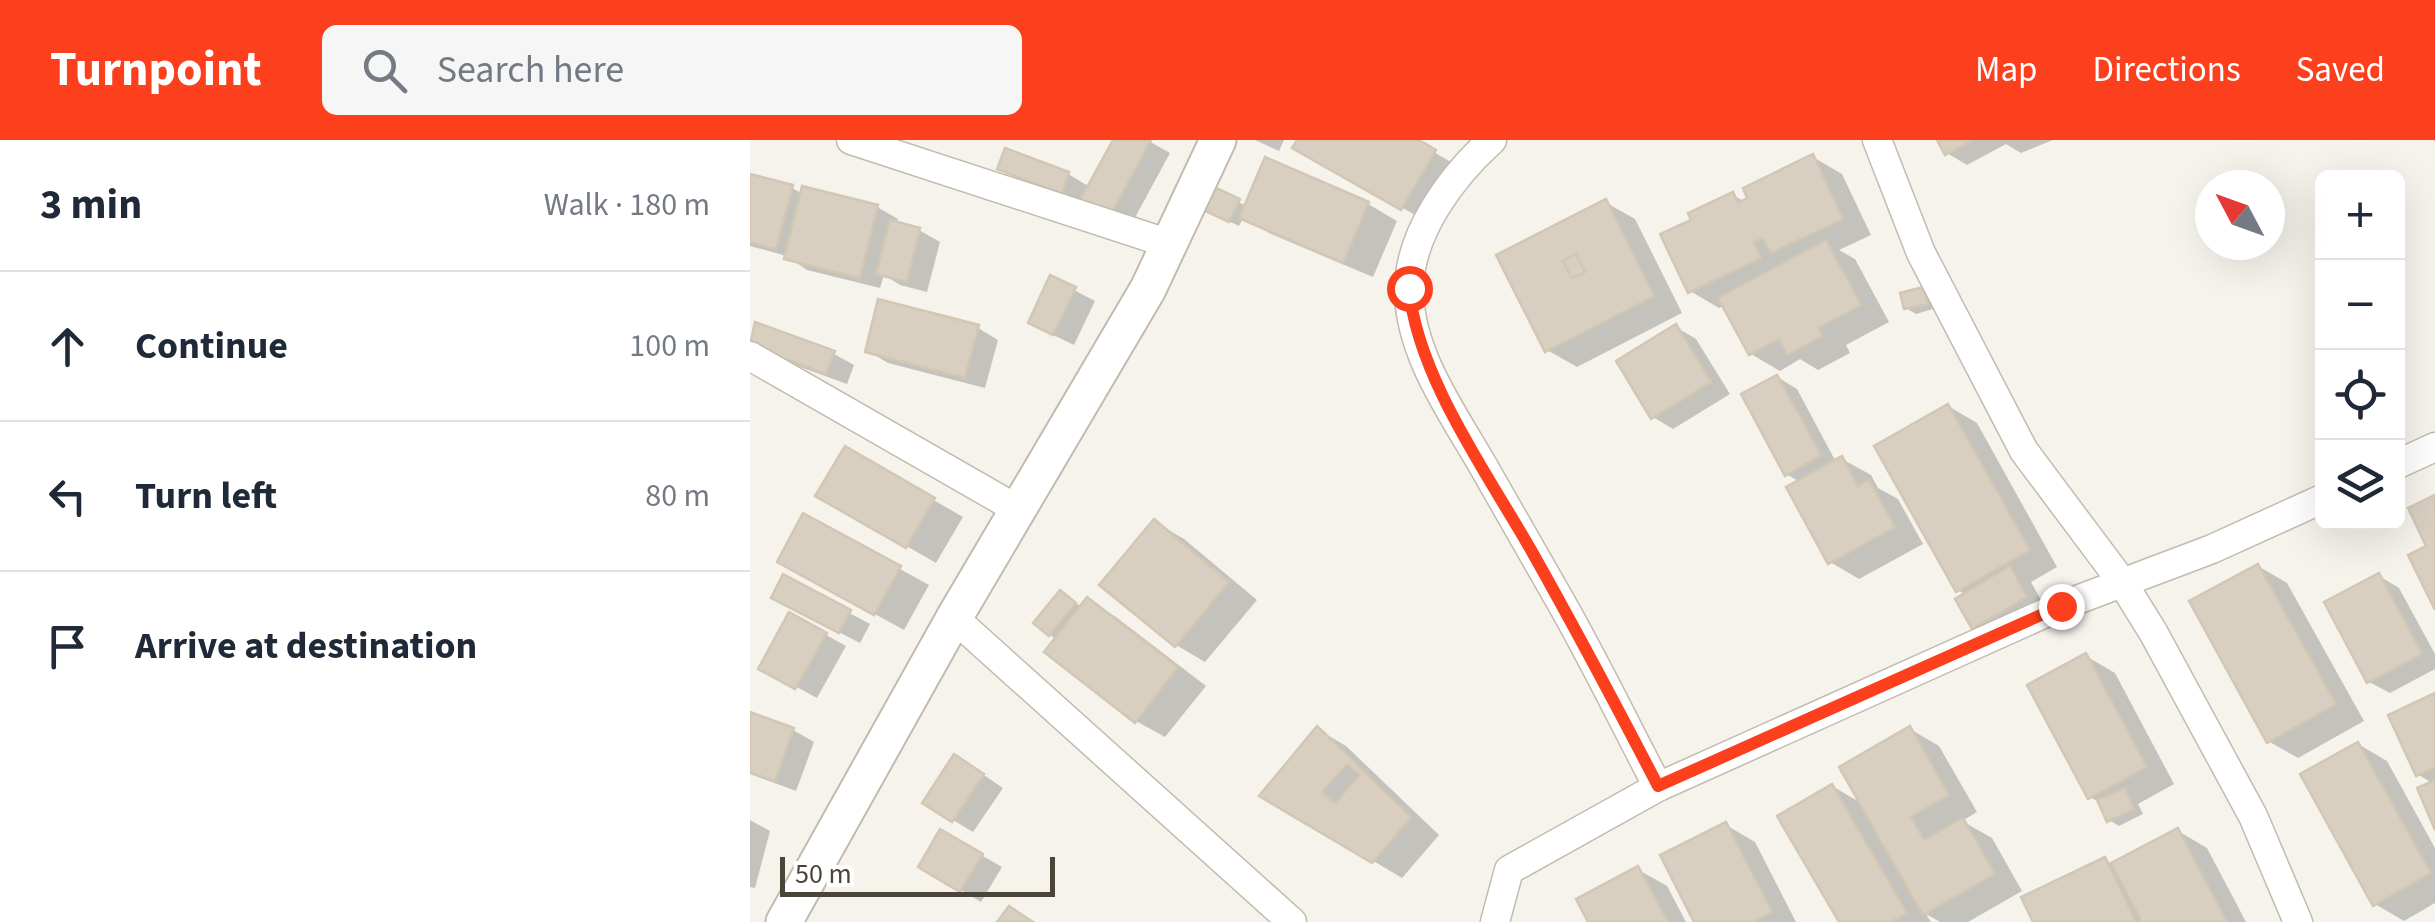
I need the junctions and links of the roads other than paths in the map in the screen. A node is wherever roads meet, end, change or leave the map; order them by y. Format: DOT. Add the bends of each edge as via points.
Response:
graph roads {
  1 [pos="851,140"];
  2 [pos="1218,140"];
  3 [pos="1492,140"];
  4 [pos="1877,140"];
  5 [pos="1170,244"];
  6 [pos="750,356"];
  7 [pos="2435,447"];
  8 [pos="2405,461"];
  9 [pos="2315,501"];
  10 [pos="1017,510"];
  11 [pos="2122,582"];
  12 [pos="954,618"];
  13 [pos="1658,786"];
  14 [pos="784,922"];
  15 [pos="1292,922"];
  16 [pos="1494,922"];
  17 [pos="2298,922"];
  1 -- 5 [label="street"];
  2 -- 5 [label="street"];
  3 -- 13 [label="street" via="1426,224 1409,288 1412,322 1433,377"];
  4 -- 11 [label="street" via="1921,253 2024,451"];
  5 -- 10 [label="street"];
  6 -- 10 [label="street"];
  7 -- 8 [label="street"];
  9 -- 11 [label="street"];
  10 -- 12 [label="street"];
  11 -- 13 [label="street"];
  11 -- 17 [label="street" via="2253,816"];
  12 -- 14 [label="street"];
  12 -- 15 [label="street"];
  13 -- 16 [label="street" via="1509,870"];
}
